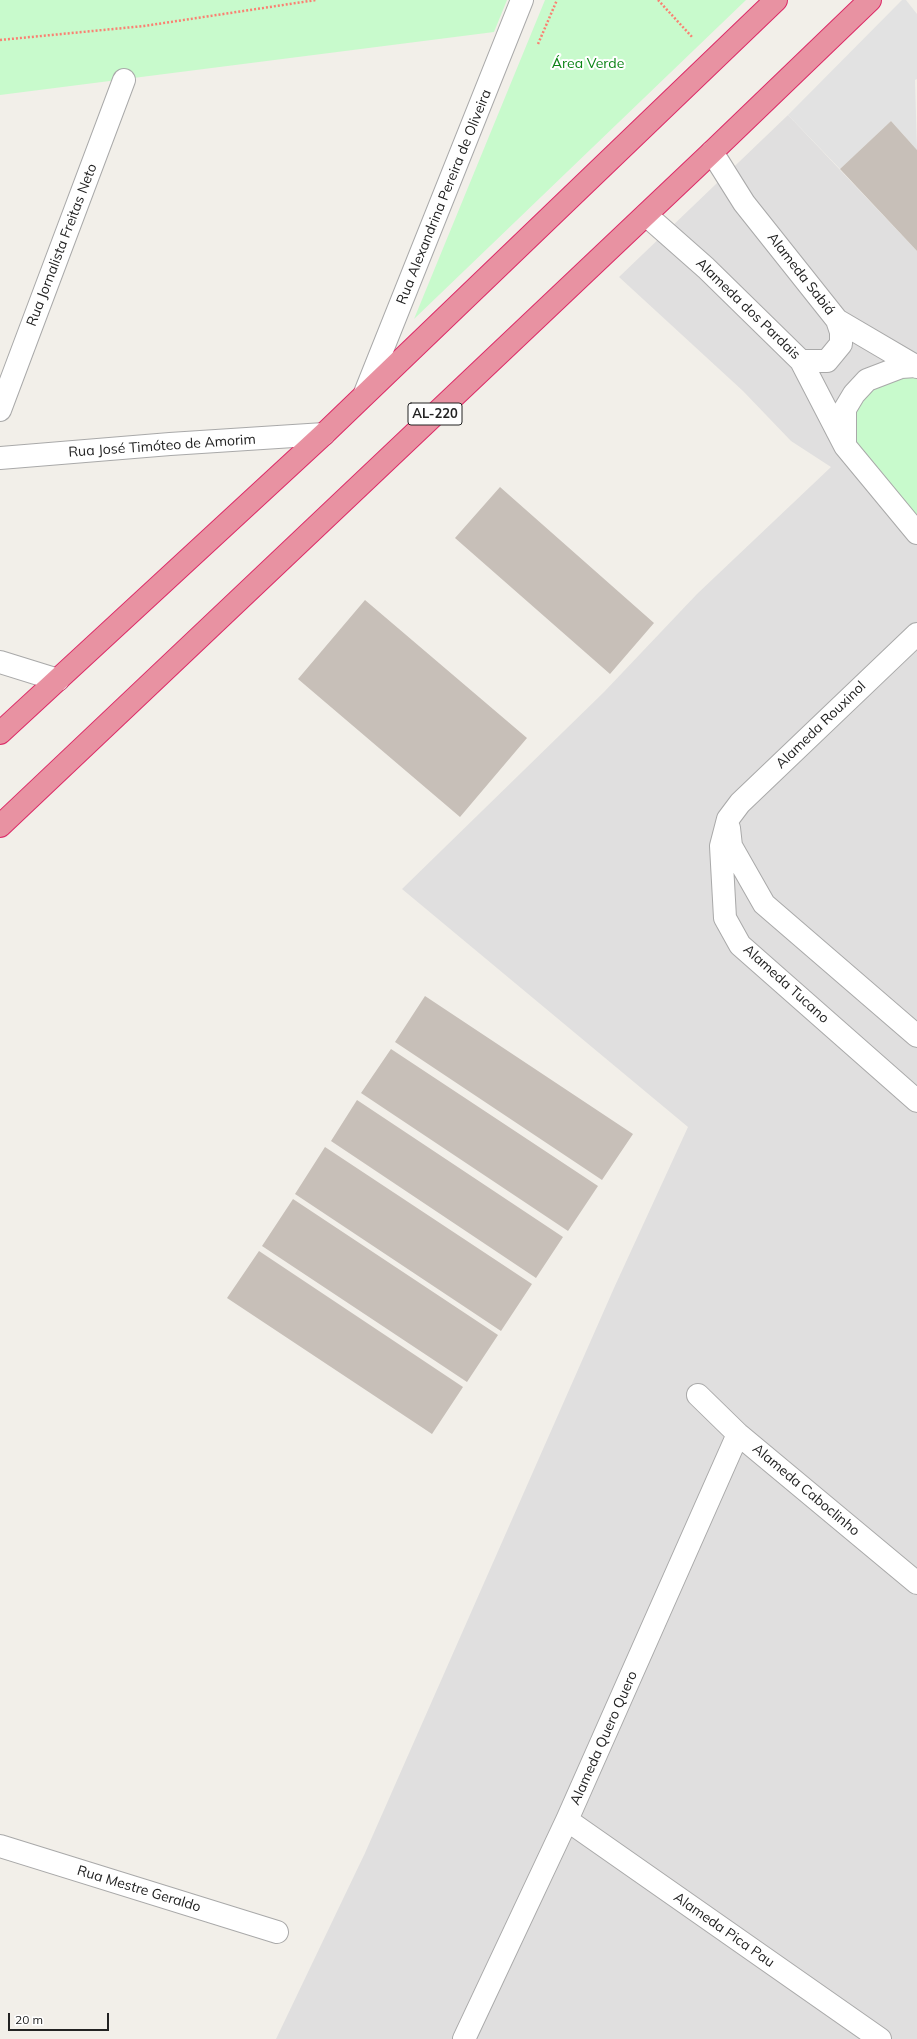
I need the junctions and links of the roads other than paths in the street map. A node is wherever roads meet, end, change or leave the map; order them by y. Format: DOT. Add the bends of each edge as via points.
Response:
graph roads {
  1 [pos="522,0"];
  2 [pos="776,0"];
  3 [pos="870,0"];
  4 [pos="124,80"];
  5 [pos="712,152"];
  6 [pos="646,214"];
  7 [pos="837,320"];
  8 [pos="802,360"];
  9 [pos="916,366"];
  10 [pos="365,394"];
  11 [pos="0,410"];
  12 [pos="324,434"];
  13 [pos="845,446"];
  14 [pos="0,458"];
  15 [pos="917,533"];
  16 [pos="917,634"];
  17 [pos="0,662"];
  18 [pos="58,680"];
  19 [pos="0,733"];
  20 [pos="728,819"];
  21 [pos="0,826"];
  22 [pos="917,1036"];
  23 [pos="917,1100"];
  24 [pos="698,1395"];
  25 [pos="738,1434"];
  26 [pos="917,1583"];
  27 [pos="567,1820"];
  28 [pos="0,1846"];
  29 [pos="277,1932"];
  30 [pos="464,2039"];
  31 [pos="880,2039"];
  1 -- 10 [label="street, Rua Alexandrina Pereira de Oliveira"];
  2 -- 10 [label="highway"];
  3 -- 5 [label="highway, AL-220"];
  4 -- 11 [label="street, Rua Jornalista Freitas Neto"];
  5 -- 6 [label="highway, AL-220"];
  5 -- 7 [label="street, Alameda Sabiá" via="744,203"];
  6 -- 8 [label="street, Alameda dos Pardais"];
  6 -- 21 [label="highway, AL-220"];
  7 -- 8 [label="street" via="841,344 827,361"];
  7 -- 9 [label="street, Alameda Sabiá"];
  8 -- 13 [label="street, Alameda dos Pardais"];
  9 -- 13 [label="street" via="901,367 867,380 854,394 845,408"];
  10 -- 12 [label="highway"];
  12 -- 14 [label="street, Rua José Timóteo de Amorim"];
  12 -- 18 [label="highway"];
  13 -- 15 [label="street, Alameda dos Pardais"];
  16 -- 20 [label="street, Alameda Rouxinol" via="740,803"];
  17 -- 18 [label="street"];
  18 -- 19 [label="highway"];
  20 -- 22 [label="street" via="731,846 764,904"];
  20 -- 23 [label="street, Alameda Tucano" via="721,846 725,918 740,945"];
  24 -- 25 [label="street, Alameda Caboclinho"];
  25 -- 26 [label="street, Alameda Caboclinho"];
  25 -- 27 [label="street, Alameda Quero Quero"];
  27 -- 30 [label="street, Alameda Quero Quero"];
  27 -- 31 [label="street, Alameda Pica Pau"];
  28 -- 29 [label="street, Rua Mestre Geraldo"];
}
